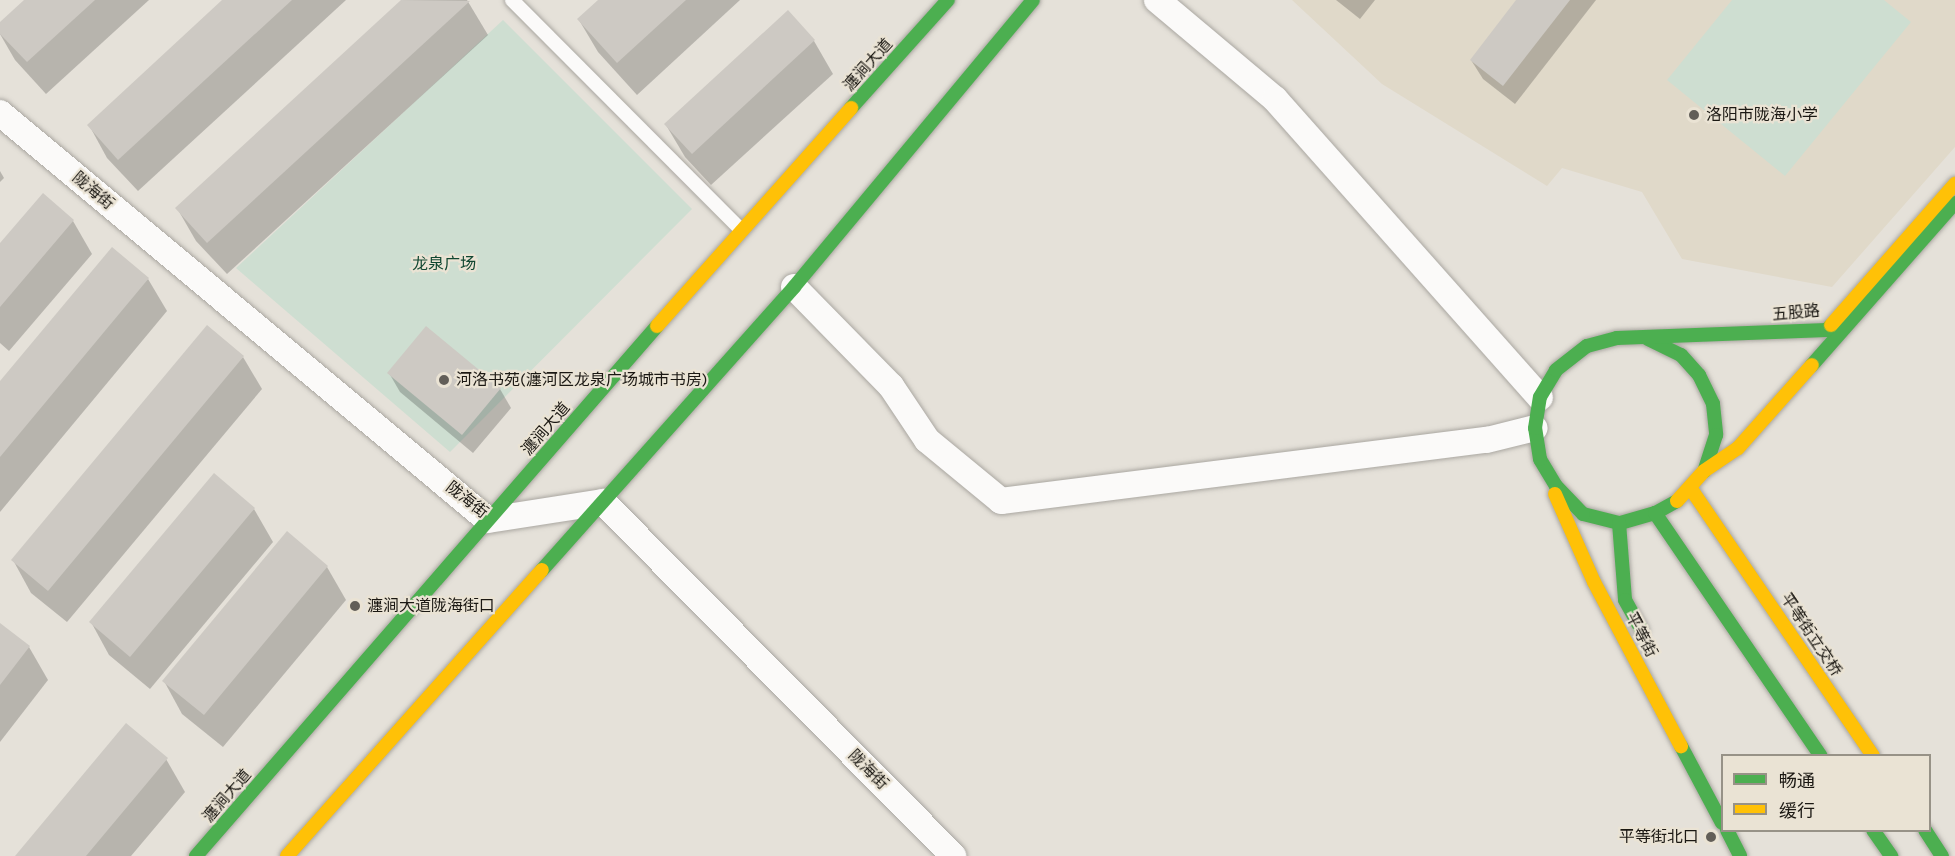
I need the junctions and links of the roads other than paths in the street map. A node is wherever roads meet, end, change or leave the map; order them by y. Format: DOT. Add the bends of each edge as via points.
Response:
graph roads {
  1 [pos="513,0"];
  2 [pos="948,0"];
  3 [pos="1034,0"];
  4 [pos="1157,0"];
  5 [pos="0,113"];
  6 [pos="1955,184"];
  7 [pos="1955,203"];
  8 [pos="741,230"];
  9 [pos="794,287"];
  10 [pos="1648,339"];
  11 [pos="1540,398"];
  12 [pos="1535,429"];
  13 [pos="1540,459"];
  14 [pos="1704,471"];
  15 [pos="1690,489"];
  16 [pos="603,502"];
  17 [pos="1655,513"];
  18 [pos="489,520"];
  19 [pos="1619,524"];
  20 [pos="1647,640"];
  21 [pos="1820,754"];
  22 [pos="1872,754"];
  23 [pos="1721,821"];
  24 [pos="1728,832"];
  25 [pos="1874,832"];
  26 [pos="1925,832"];
  27 [pos="196,856"];
  28 [pos="287,856"];
  29 [pos="953,856"];
  30 [pos="1740,856"];
  31 [pos="1891,856"];
  32 [pos="1942,856"];
  1 -- 8 [label="lane"];
  2 -- 8 [label="main road, 瀍涧大道"];
  3 -- 9 [label="main road"];
  4 -- 11 [label="street" via="1275,99"];
  5 -- 18 [label="street, 陇海街"];
  6 -- 10 [label="main road, 五股路" via="1827,330"];
  7 -- 14 [label="main road, 五股路" via="1738,448"];
  8 -- 18 [label="main road, 瀍涧大道"];
  9 -- 12 [label="street" via="891,386 927,440 1001,501 1487,440"];
  9 -- 16 [label="main road"];
  10 -- 11 [label="main road, 五股路" via="1617,338 1587,346 1556,370"];
  10 -- 14 [label="main road, 五股路" via="1681,355 1699,375 1713,404 1716,435"];
  11 -- 12 [label="main road, 五股路"];
  12 -- 13 [label="main road, 五股路"];
  13 -- 19 [label="main road, 五股路" via="1556,486 1583,514"];
  13 -- 23 [label="main road, 平等街" via="1594,582"];
  14 -- 15 [label="main road, 五股路"];
  15 -- 17 [label="main road, 五股路" via="1683,498"];
  15 -- 22 [label="main road, 平等街立交桥"];
  16 -- 18 [label="street, 陇海街"];
  16 -- 28 [label="main road"];
  16 -- 29 [label="street, 陇海街"];
  17 -- 19 [label="main road, 五股路"];
  17 -- 21 [label="main road"];
  18 -- 27 [label="main road, 瀍涧大道"];
  19 -- 20 [label="main road, 平等街" via="1625,600"];
  24 -- 30 [label="main road"];
  25 -- 31 [label="main road"];
  26 -- 32 [label="main road"];
}
